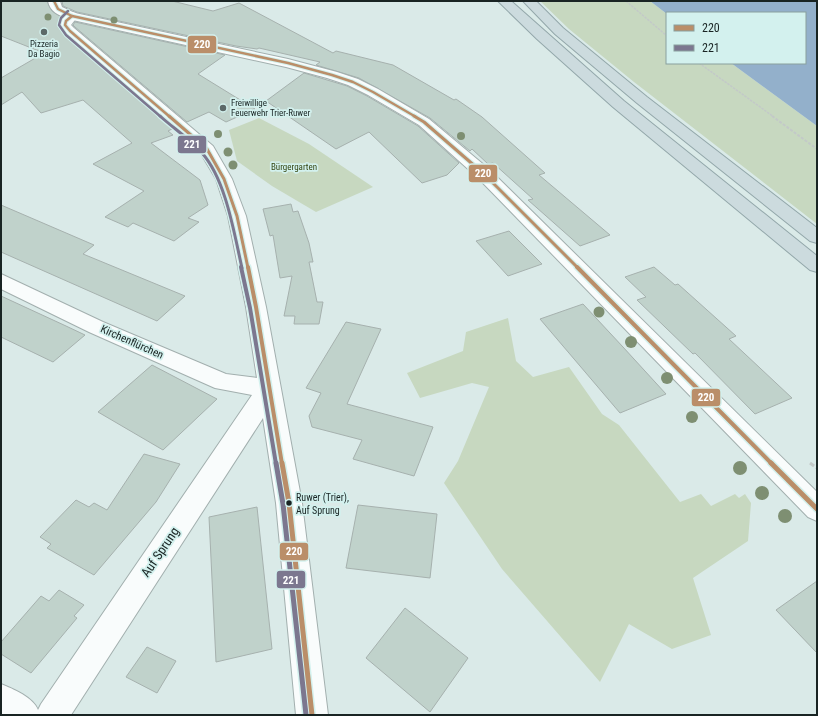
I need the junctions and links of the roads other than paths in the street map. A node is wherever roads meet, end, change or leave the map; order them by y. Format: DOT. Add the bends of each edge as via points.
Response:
graph roads {
  1 [pos="54,1"];
  2 [pos="504,1"];
  3 [pos="529,1"];
  4 [pos="72,16"];
  5 [pos="817,237"];
  6 [pos="817,266"];
  7 [pos="1,281"];
  8 [pos="269,389"];
  9 [pos="817,509"];
  10 [pos="1,700"];
  11 [pos="24,715"];
  12 [pos="52,715"];
  13 [pos="312,715"];
  1 -- 4 [label="street" via="57,9"];
  2 -- 6 [label="highway" via="616,102"];
  3 -- 5 [label="highway" via="559,31 642,100"];
  4 -- 8 [label="street" via="65,25 70,31 207,149 224,179 237,216 248,265"];
  4 -- 9 [label="street" via="332,74 373,92 424,122 484,174"];
  7 -- 8 [label="street, Kirchenflürchen" via="96,327 223,382"];
  8 -- 12 [label="street, Auf Sprung"];
  8 -- 13 [label="street" via="289,503"];
  10 -- 11 [label="street"];
}
